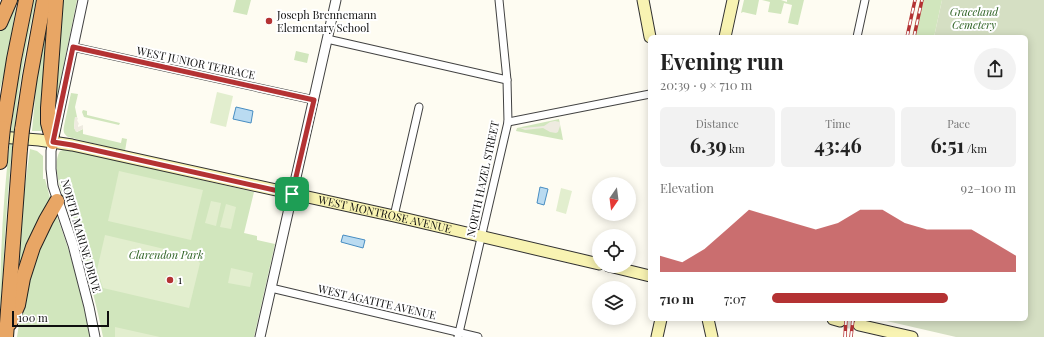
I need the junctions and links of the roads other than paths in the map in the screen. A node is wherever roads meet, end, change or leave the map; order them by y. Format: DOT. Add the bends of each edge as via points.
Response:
graph roads {
  1 [pos="10,0"];
  2 [pos="26,0"];
  3 [pos="44,0"];
  4 [pos="56,0"];
  5 [pos="83,0"];
  6 [pos="336,0"];
  7 [pos="499,0"];
  8 [pos="643,0"];
  9 [pos="733,0"];
  10 [pos="865,0"];
  11 [pos="0,22"];
  12 [pos="650,35"];
  13 [pos="725,35"];
  14 [pos="857,35"];
  15 [pos="328,39"];
  16 [pos="73,47"];
  17 [pos="507,80"];
  18 [pos="648,94"];
  19 [pos="314,100"];
  20 [pos="419,106"];
  21 [pos="508,122"];
  22 [pos="2,138"];
  23 [pos="53,142"];
  24 [pos="0,162"];
  25 [pos="292,194"];
  26 [pos="58,201"];
  27 [pos="394,216"];
  28 [pos="482,236"];
  29 [pos="592,262"];
  30 [pos="636,272"];
  31 [pos="648,276"];
  32 [pos="271,288"];
  33 [pos="661,321"];
  34 [pos="708,321"];
  35 [pos="859,325"];
  36 [pos="6,334"];
  37 [pos="459,335"];
  38 [pos="95,337"];
  39 [pos="260,337"];
  40 [pos="478,337"];
  41 [pos="657,337"];
  42 [pos="712,337"];
  43 [pos="912,337"];
  1 -- 11 [label="highway"];
  2 -- 22 [label="highway"];
  3 -- 36 [label="highway, bridge" via="22,130"];
  4 -- 23 [label="highway" via="48,108 48,123"];
  5 -- 16 [label="street, NORTH MARINE DRIVE"];
  6 -- 15 [label="street"];
  7 -- 17 [label="street, NORTH HAZEL STREET"];
  8 -- 12 [label="main road"];
  9 -- 13 [label="main road"];
  10 -- 14 [label="street"];
  15 -- 17 [label="street"];
  15 -- 19 [label="street"];
  16 -- 19 [label="street, WEST JUNIOR TERRACE"];
  16 -- 23 [label="street, NORTH MARINE DRIVE"];
  17 -- 21 [label="street, NORTH HAZEL STREET"];
  18 -- 21 [label="street"];
  19 -- 25 [label="street"];
  20 -- 27 [label="street"];
  21 -- 28 [label="street, NORTH HAZEL STREET"];
  22 -- 23 [label="main road, WEST MONTROSE AVENUE"];
  22 -- 24 [label="highway"];
  23 -- 25 [label="main road, WEST MONTROSE AVENUE"];
  23 -- 26 [label="street, NORTH MARINE DRIVE" via="51,169"];
  25 -- 27 [label="main road, WEST MONTROSE AVENUE"];
  25 -- 32 [label="street"];
  26 -- 36 [label="highway" via="33,248 18,305"];
  26 -- 38 [label="street, NORTH MARINE DRIVE" via="73,245"];
  27 -- 28 [label="main road, WEST MONTROSE AVENUE"];
  28 -- 29 [label="main road, WEST MONTROSE AVENUE"];
  28 -- 37 [label="street, NORTH HAZEL STREET"];
  30 -- 31 [label="main road"];
  32 -- 37 [label="street, WEST AGATITE AVENUE"];
  32 -- 39 [label="street"];
  33 -- 41 [label="main road"];
  34 -- 42 [label="main road"];
  35 -- 43 [label="main road"];
  37 -- 40 [label="street, WEST AGATITE AVENUE"];
}
